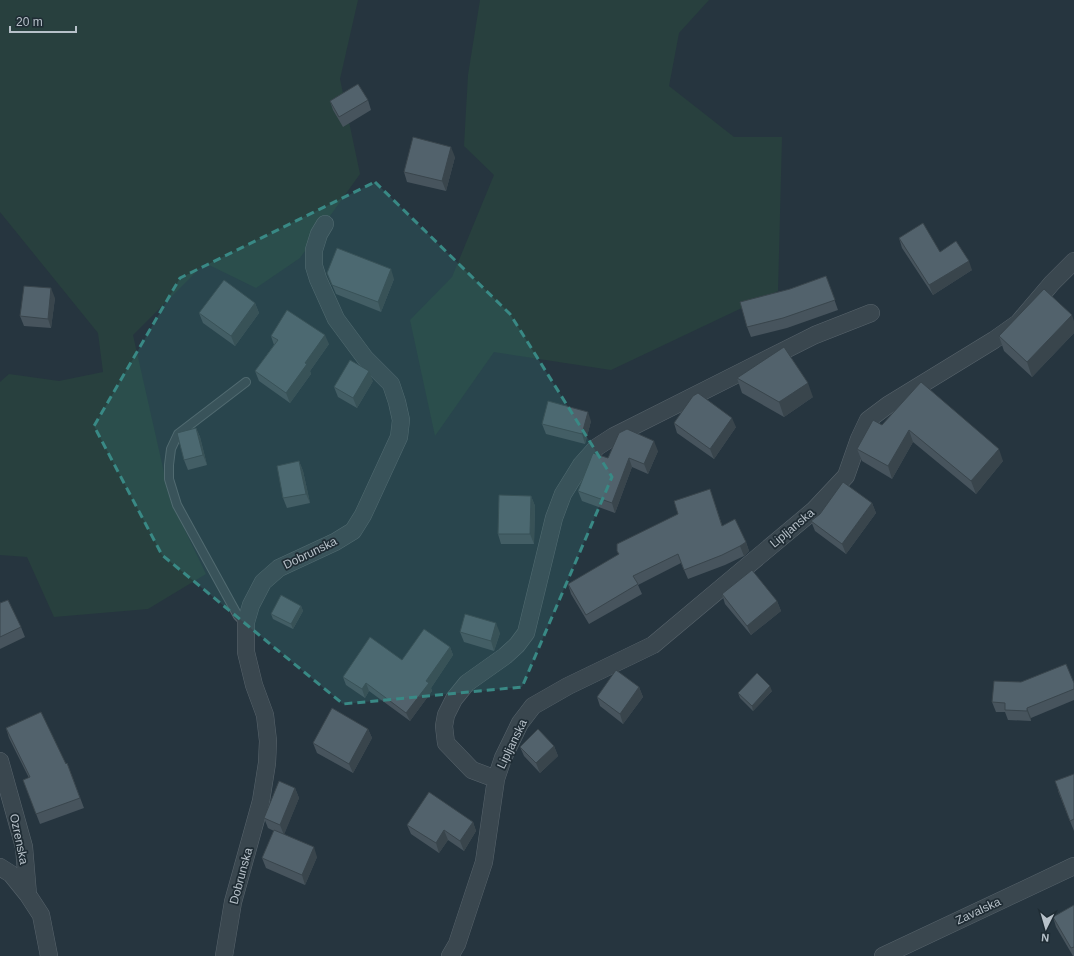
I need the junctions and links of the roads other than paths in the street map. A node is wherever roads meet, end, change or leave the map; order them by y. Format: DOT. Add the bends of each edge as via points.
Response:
graph roads {
  1 [pos="325,224"];
  2 [pos="1074,261"];
  3 [pos="871,313"];
  4 [pos="246,382"];
  5 [pos="246,622"];
  6 [pos="0,761"];
  7 [pos="496,779"];
  8 [pos="1074,866"];
  9 [pos="0,867"];
  10 [pos="28,895"];
  11 [pos="49,956"];
  12 [pos="224,956"];
  13 [pos="450,956"];
  14 [pos="883,956"];
  1 -- 5 [label="street, Dobrunska" via="314,250 314,266 318,279 336,319 365,358 391,384 401,420 400,436 353,531 279,568 263,582 251,605"];
  2 -- 7 [label="street, Lipljanska" via="1018,322 868,420 846,476 814,510 653,645 533,706 520,723"];
  3 -- 7 [label="street, Lipljanska" via="815,335 614,436 597,447 581,465 563,494 554,518 526,633 505,656 467,683 454,699 446,715 446,743 472,770"];
  4 -- 5 [label="lane" via="178,434 170,449 169,479 177,505 238,616"];
  5 -- 12 [label="street, Dobrunska" via="246,652 265,715 268,763 261,801 233,902"];
  6 -- 10 [label="street, Ozrenska" via="24,847"];
  7 -- 13 [label="street, Lipljanska" via="484,862 457,944"];
  8 -- 14 [label="street, Zavalska"];
  9 -- 10 [label="street, Ozrenska" via="11,874"];
  10 -- 11 [label="street, Ozrenska" via="41,915"];
}
